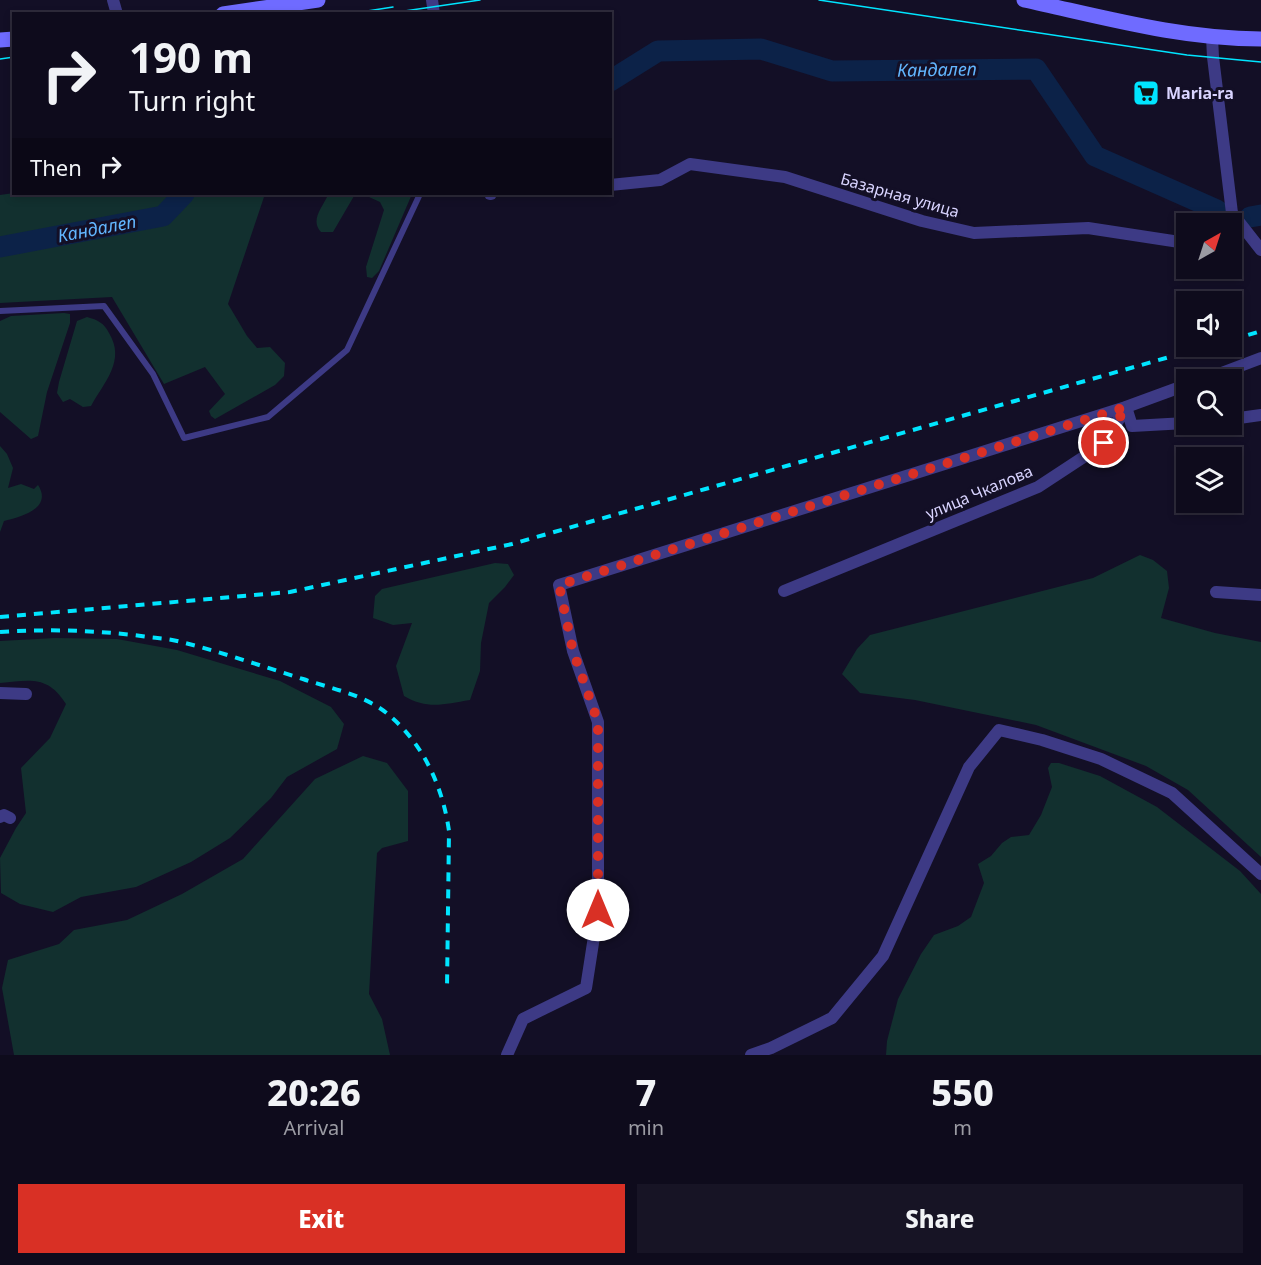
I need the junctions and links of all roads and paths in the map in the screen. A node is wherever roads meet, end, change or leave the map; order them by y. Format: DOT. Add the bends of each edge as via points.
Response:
graph roads {
  1 [pos="318,0"];
  2 [pos="1024,0"];
  3 [pos="237,12"];
  4 [pos="1212,37"];
  5 [pos="1261,39"];
  6 [pos="612,185"];
  7 [pos="420,195"];
  8 [pos="1229,213"];
  9 [pos="1242,230"];
  10 [pos="1176,241"];
  11 [pos="1261,249"];
  12 [pos="0,311"];
  13 [pos="1261,358"];
  14 [pos="1232,369"];
  15 [pos="1176,389"];
  16 [pos="1126,407"];
  17 [pos="1261,415"];
  18 [pos="1242,418"];
  19 [pos="1176,424"];
  20 [pos="784,591"];
  21 [pos="1216,592"];
  22 [pos="1261,595"];
  23 [pos="0,693"];
  24 [pos="26,694"];
  25 [pos="1261,874"];
  26 [pos="507,1055"];
  27 [pos="751,1055"];
  1 -- 3 [label="main road"];
  2 -- 4 [label="main road" via="1168,32"];
  4 -- 5 [label="main road"];
  4 -- 8 [label="street"];
  6 -- 10 [label="street, Базарная улица" via="660,180 690,164 785,177 922,221 974,233 1088,228"];
  7 -- 12 [label="lane" via="347,350 268,417 184,438 153,374 104,306"];
  9 -- 11 [label="street"];
  13 -- 14 [label="street"];
  15 -- 16 [label="street"];
  16 -- 19 [label="street" via="1132,426"];
  16 -- 20 [label="street, улица Чкалова" via="1104,443 1038,487"];
  16 -- 26 [label="street" via="559,585 573,651 598,722 598,910 586,988 523,1019"];
  17 -- 18 [label="street"];
  21 -- 22 [label="street"];
  23 -- 24 [label="street"];
  25 -- 27 [label="street" via="1173,794 1101,759 999,730 969,767 883,956 832,1018"];
}
